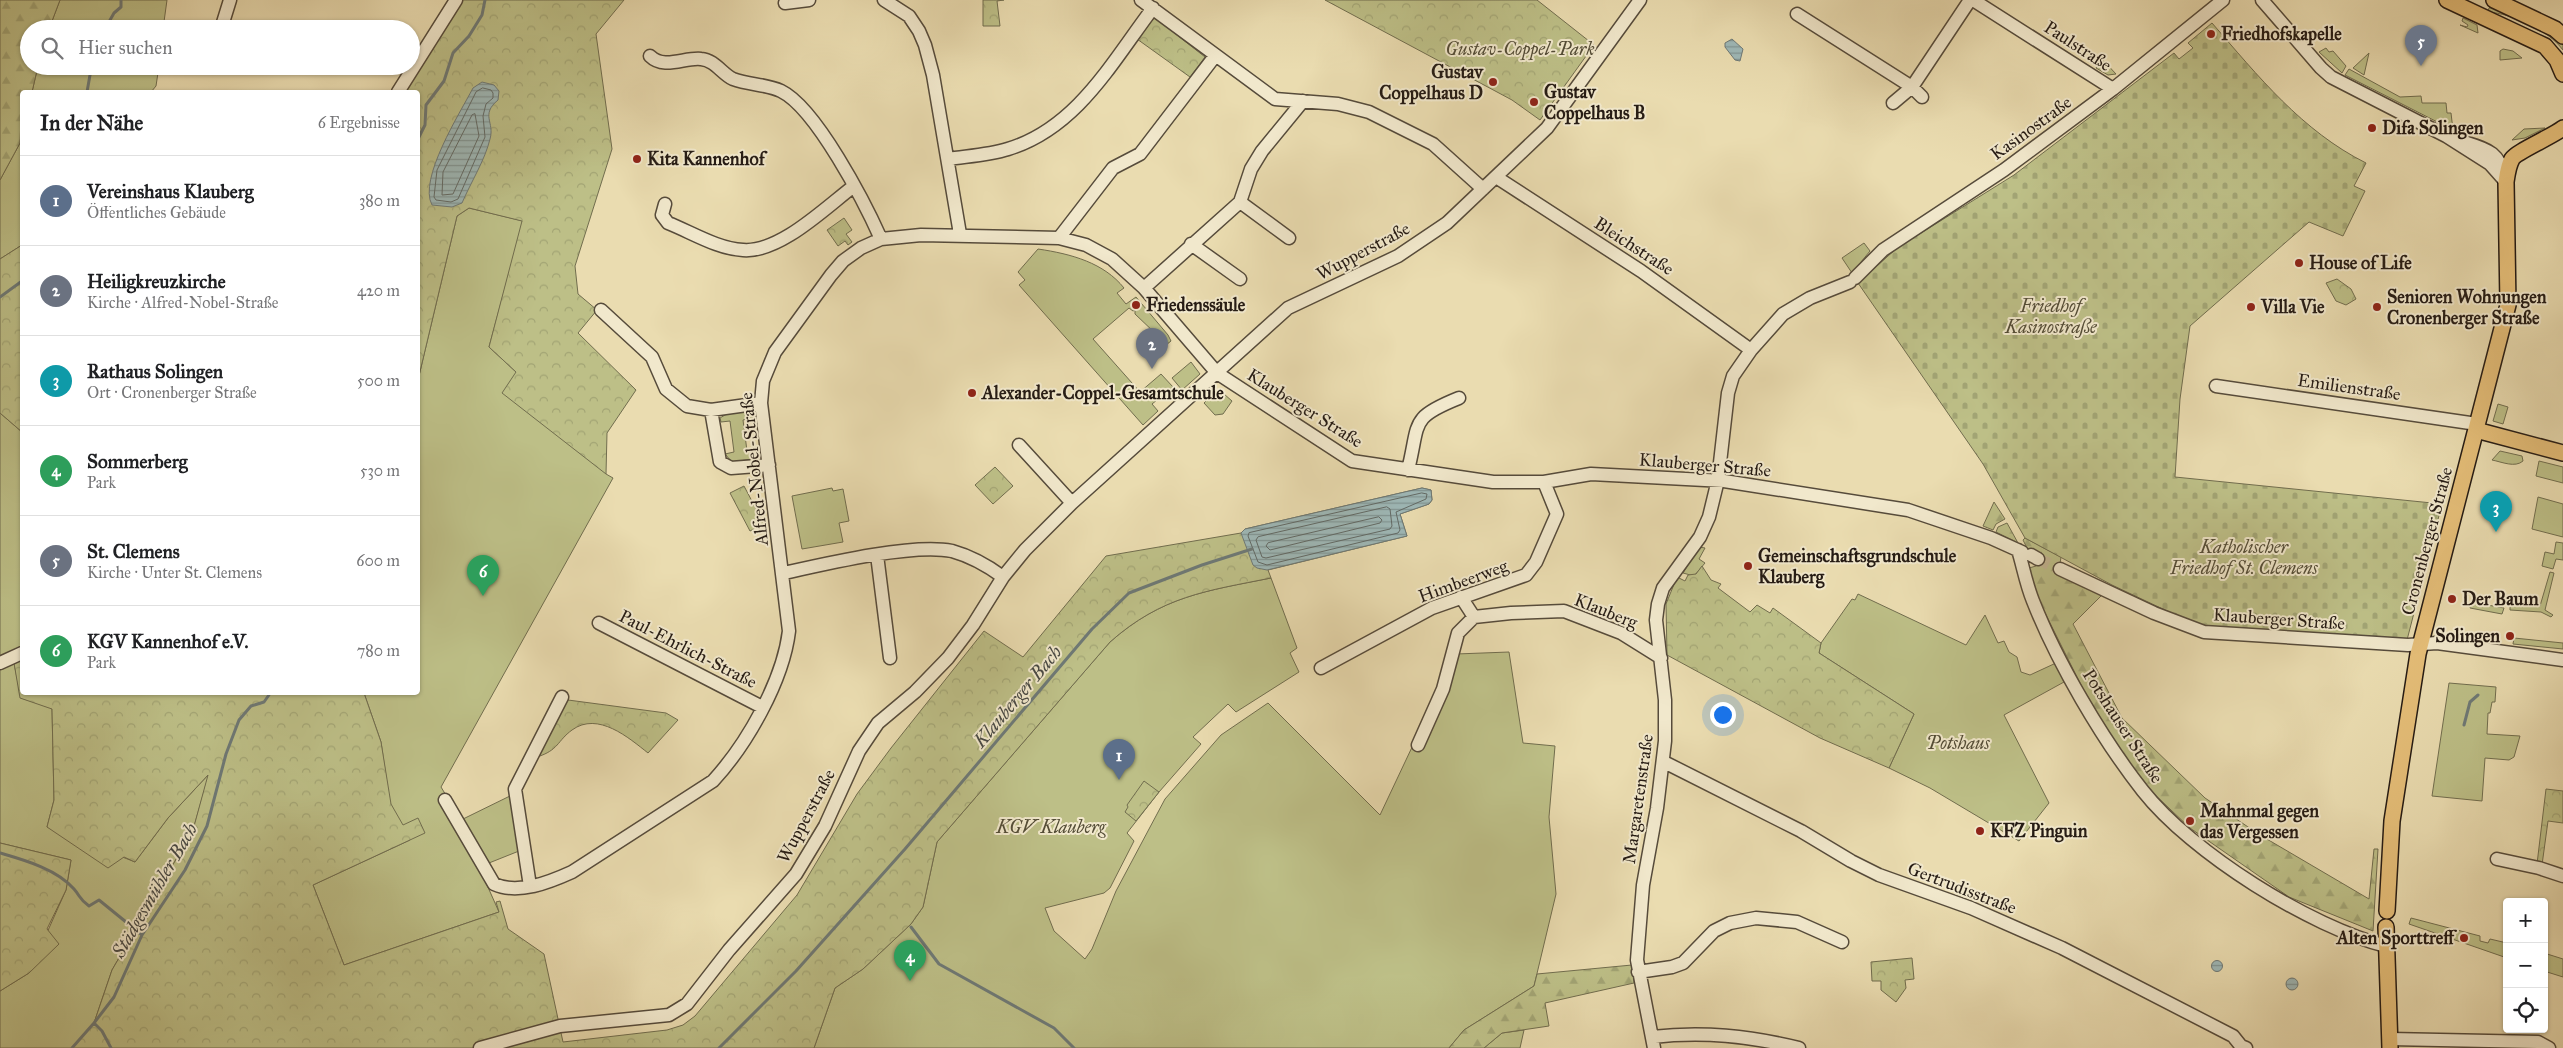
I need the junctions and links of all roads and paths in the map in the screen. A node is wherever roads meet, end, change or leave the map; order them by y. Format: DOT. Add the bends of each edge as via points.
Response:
graph roads {
  1 [pos="230,0"];
  2 [pos="456,0"];
  3 [pos="809,0"];
  4 [pos="884,0"];
  5 [pos="1141,0"];
  6 [pos="1640,0"];
  7 [pos="1972,0"];
  8 [pos="2223,0"];
  9 [pos="2262,0"];
  10 [pos="2447,0"];
  11 [pos="2494,0"];
  12 [pos="785,3"];
  13 [pos="1153,8"];
  14 [pos="1798,14"];
  15 [pos="224,20"];
  16 [pos="2563,36"];
  17 [pos="650,56"];
  18 [pos="1215,56"];
  19 [pos="420,57"];
  20 [pos="2563,74"];
  21 [pos="409,75"];
  22 [pos="1912,87"];
  23 [pos="399,90"];
  24 [pos="2113,90"];
  25 [pos="1922,97"];
  26 [pos="1303,101"];
  27 [pos="1893,103"];
  28 [pos="2563,128"];
  29 [pos="948,159"];
  30 [pos="1496,177"];
  31 [pos="2506,182"];
  32 [pos="854,186"];
  33 [pos="1483,189"];
  34 [pos="1240,202"];
  35 [pos="665,204"];
  36 [pos="960,234"];
  37 [pos="1059,238"];
  38 [pos="1289,238"];
  39 [pos="882,239"];
  40 [pos="1191,244"];
  41 [pos="1240,279"];
  42 [pos="1144,288"];
  43 [pos="601,310"];
  44 [pos="1752,350"];
  45 [pos="1217,373"];
  46 [pos="2216,386"];
  47 [pos="1459,398"];
  48 [pos="761,403"];
  49 [pos="711,410"];
  50 [pos="2477,427"];
  51 [pos="1019,445"];
  52 [pos="2563,453"];
  53 [pos="769,465"];
  54 [pos="1408,470"];
  55 [pos="1718,480"];
  56 [pos="1544,482"];
  57 [pos="1072,503"];
  58 [pos="2027,554"];
  59 [pos="878,555"];
  60 [pos="2060,568"];
  61 [pos="784,574"];
  62 [pos="1004,577"];
  63 [pos="1462,597"];
  64 [pos="1474,617"];
  65 [pos="599,623"];
  66 [pos="2420,644"];
  67 [pos="20,654"];
  68 [pos="890,658"];
  69 [pos="1661,658"];
  70 [pos="2563,660"];
  71 [pos="0,663"];
  72 [pos="1321,668"];
  73 [pos="562,697"];
  74 [pos="762,707"];
  75 [pos="1418,746"];
  76 [pos="1664,762"];
  77 [pos="445,800"];
  78 [pos="2497,859"];
  79 [pos="2563,876"];
  80 [pos="530,886"];
  81 [pos="2387,911"];
  82 [pos="2386,927"];
  83 [pos="1842,942"];
  84 [pos="2386,946"];
  85 [pos="1638,966"];
  86 [pos="1653,1042"];
  87 [pos="2390,1044"];
  88 [pos="480,1048"];
  89 [pos="1799,1048"];
  90 [pos="2246,1048"];
  91 [pos="2549,1048"];
  1 -- 15 [label="street"];
  2 -- 19 [label="street"];
  3 -- 12 [label="street"];
  4 -- 29 [label="street" via="909,16 922,36 933,75"];
  5 -- 13 [label="street"];
  6 -- 30 [label="street, Wupperstraße" via="1557,115"];
  7 -- 22 [label="street"];
  7 -- 24 [label="street, Paulstraße"];
  8 -- 24 [label="street, Kasinostraße"];
  9 -- 31 [label="street" via="2332,77 2446,136 2490,164"];
  10 -- 20 [label="main road" via="2545,46 2557,60"];
  11 -- 16 [label="main road" via="2555,29"];
  13 -- 18 [label="street"];
  13 -- 29 [label="street" via="1087,96 1061,121 1009,149"];
  14 -- 22 [label="street"];
  17 -- 32 [label="street" via="665,62 701,58 734,79 770,87 788,95 810,118"];
  18 -- 26 [label="street" via="1275,99"];
  18 -- 37 [label="street" via="1140,154 1113,168"];
  21 -- 23 [label="street"];
  22 -- 25 [label="street"];
  22 -- 27 [label="street"];
  24 -- 44 [label="street, Kasinostraße" via="2004,170 1882,250 1852,280 1783,314"];
  26 -- 33 [label="street" via="1338,104 1369,112 1405,128 1433,144"];
  26 -- 34 [label="street" via="1262,151 1251,169"];
  28 -- 31 [label="main road, Cronenberger Straße" via="2514,156"];
  29 -- 36 [label="street"];
  30 -- 33 [label="street, Wupperstraße"];
  30 -- 44 [label="street, Bleichstraße" via="1634,266"];
  31 -- 50 [label="main road, Cronenberger Straße" via="2508,305"];
  32 -- 35 [label="street" via="783,238 770,246 753,250 730,248 668,223 662,215"];
  32 -- 39 [label="street"];
  33 -- 45 [label="street, Wupperstraße" via="1447,223 1398,256 1288,308"];
  34 -- 38 [label="street"];
  34 -- 40 [label="street"];
  36 -- 37 [label="street, Alfred-Nobel-Straße"];
  36 -- 39 [label="street, Alfred-Nobel-Straße"];
  37 -- 42 [label="street, Alfred-Nobel-Straße" via="1086,245 1112,258"];
  39 -- 48 [label="street, Alfred-Nobel-Straße" via="843,261 818,292 770,359 761,388"];
  40 -- 41 [label="street"];
  40 -- 42 [label="street"];
  42 -- 45 [label="street, Alfred-Nobel-Straße"];
  43 -- 49 [label="street" via="652,357 672,396 692,408"];
  44 -- 55 [label="street, Kasinostraße" via="1733,376 1728,393"];
  45 -- 54 [label="street, Klauberger Straße" via="1352,462"];
  45 -- 57 [label="street, Wupperstraße"];
  46 -- 50 [label="street, Emilienstraße"];
  47 -- 54 [label="street" via="1423,416 1414,436"];
  48 -- 49 [label="street"];
  48 -- 53 [label="street, Alfred-Nobel-Straße"];
  49 -- 53 [label="street" via="720,462 731,468"];
  50 -- 52 [label="main road"];
  50 -- 66 [label="main road, Cronenberger Straße"];
  51 -- 57 [label="street"];
  53 -- 61 [label="street, Alfred-Nobel-Straße"];
  54 -- 56 [label="street, Klauberger Straße" via="1493,482"];
  55 -- 56 [label="street, Klauberger Straße" via="1591,474"];
  55 -- 58 [label="street, Klauberger Straße" via="1908,510 1991,538"];
  55 -- 69 [label="street, Margaretenstraße" via="1710,517 1700,537 1663,588 1656,620"];
  56 -- 63 [label="street, Himbeerweg" via="1557,514 1531,570 1519,579"];
  57 -- 62 [label="street, Wupperstraße" via="1025,550"];
  58 -- 84 [label="street, Potshauser Straße" via="2032,600 2068,673 2144,792 2187,834 2283,904"];
  59 -- 61 [label="street"];
  59 -- 62 [label="street" via="920,549 950,551 978,561"];
  59 -- 68 [label="street"];
  60 -- 66 [label="street, Klauberger Straße" via="2154,614 2204,632"];
  61 -- 74 [label="street, Alfred-Nobel-Straße" via="788,640"];
  62 -- 88 [label="street, Wupperstraße" via="948,658 878,723 858,751 825,826 796,874 729,950 687,1004 662,1016 560,1026"];
  63 -- 64 [label="street"];
  63 -- 72 [label="street, Himbeerweg" via="1432,608"];
  64 -- 69 [label="street, Klauberg" via="1564,612 1621,633"];
  64 -- 75 [label="street" via="1458,633 1443,689"];
  65 -- 74 [label="street, Paul-Ehrlich-Straße"];
  66 -- 70 [label="street, Klauberger Straße" via="2437,643"];
  66 -- 81 [label="main road, Cronenberger Straße" via="2393,814"];
  67 -- 71 [label="street"];
  69 -- 76 [label="street, Margaretenstraße" via="1665,700"];
  73 -- 80 [label="street" via="515,789"];
  74 -- 80 [label="street, Alfred-Nobel-Straße" via="731,762 713,781 572,872 553,881"];
  76 -- 85 [label="street, Margaretenstraße" via="1643,885"];
  76 -- 90 [label="street, Gertrudisstraße" via="1801,831 1851,862 1971,908 2062,948 2233,1036 2240,1046"];
  77 -- 80 [label="street, Alfred-Nobel-Straße" via="494,884 511,888"];
  78 -- 79 [label="street"];
  82 -- 84 [label="main road"];
  83 -- 85 [label="street" via="1797,922 1756,918 1730,923 1714,931 1683,963 1672,967"];
  84 -- 87 [label="main road"];
  85 -- 86 [label="street, Margaretenstraße"];
  86 -- 89 [label="street" via="1712,1033 1762,1039"];
  87 -- 91 [label="street" via="2538,1042"];
}
